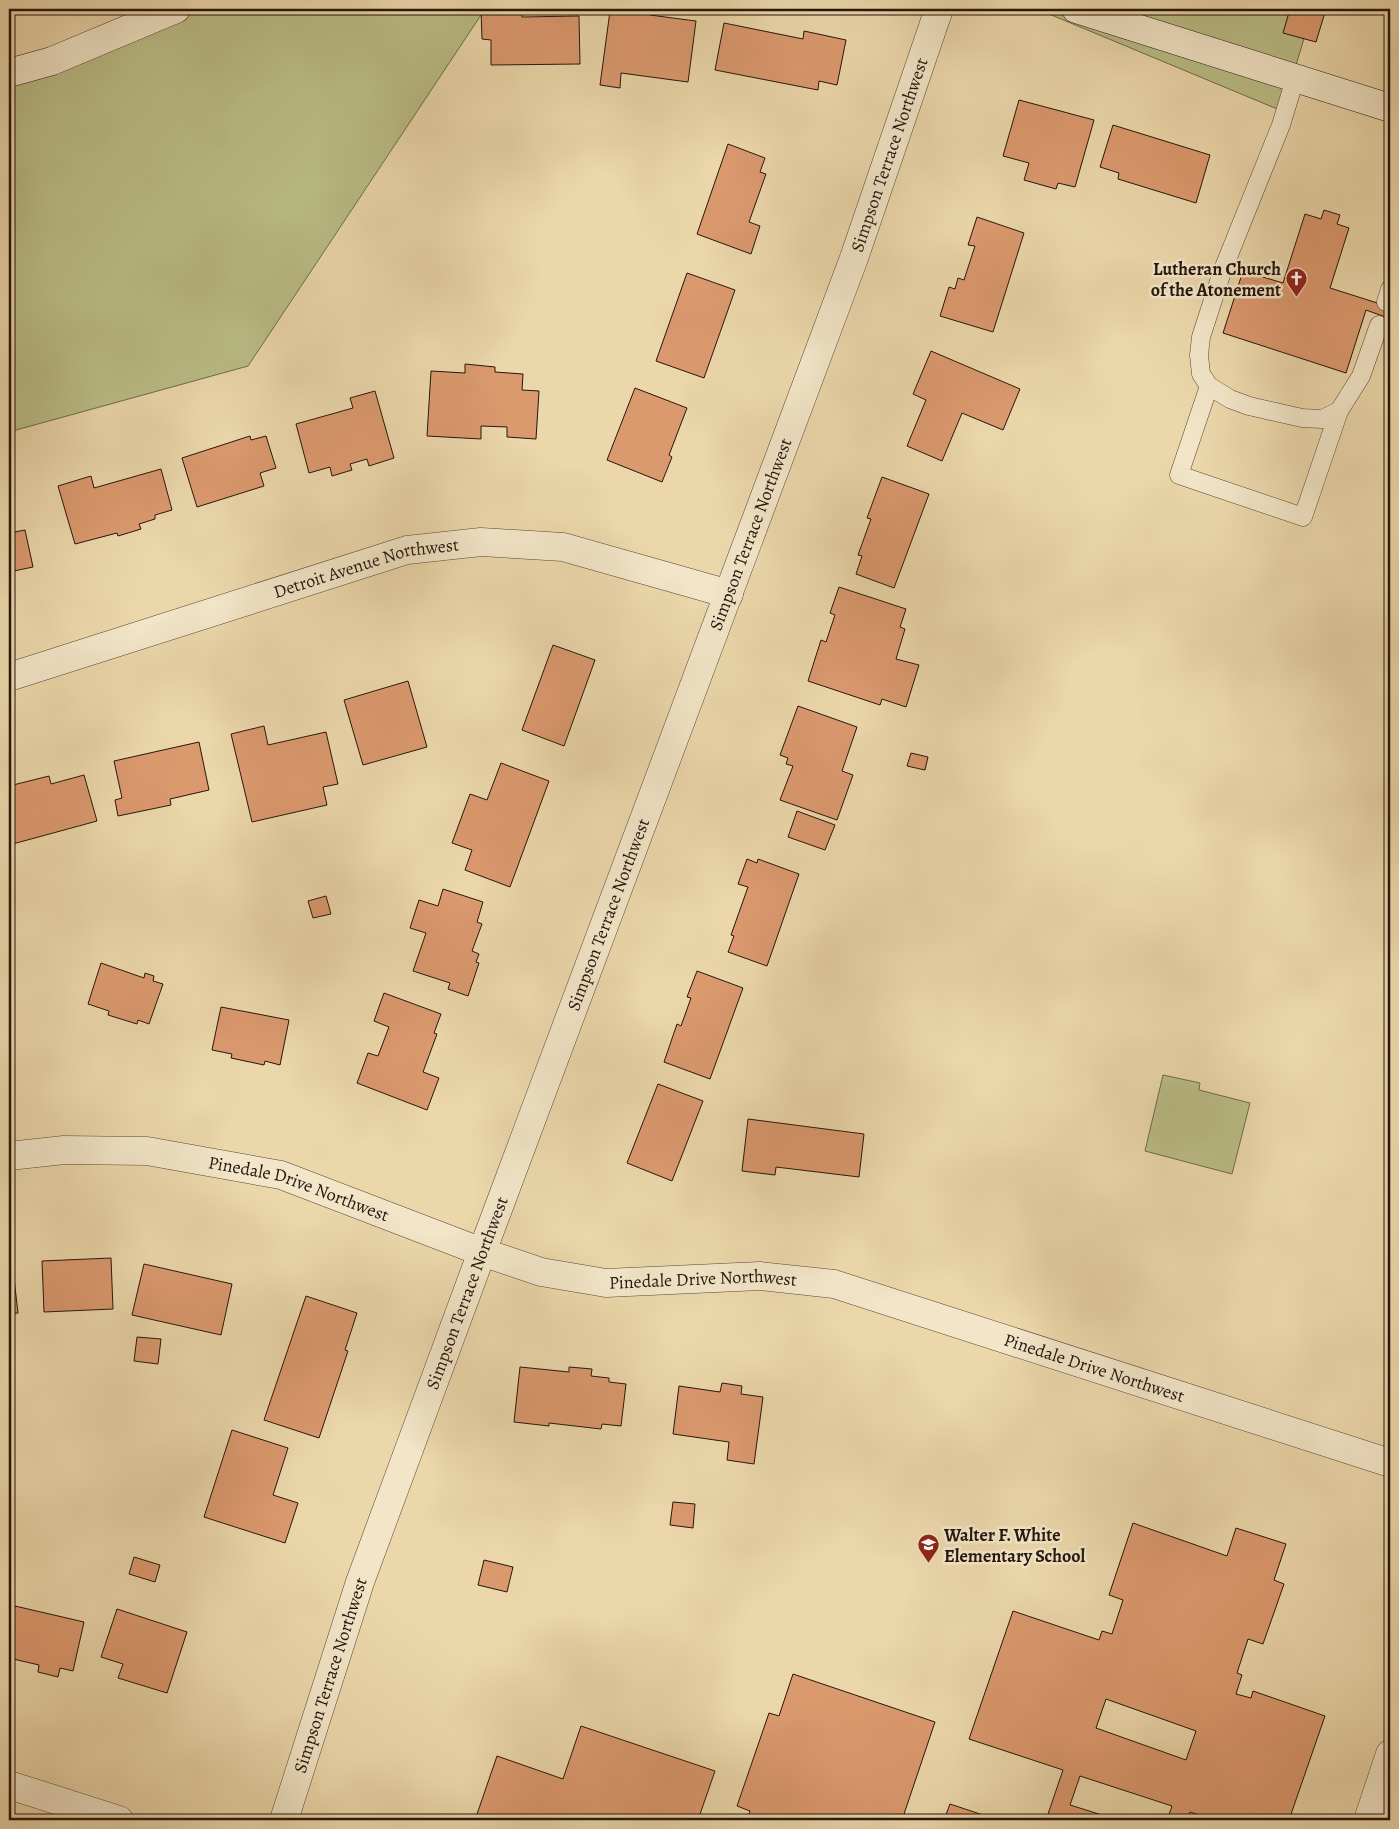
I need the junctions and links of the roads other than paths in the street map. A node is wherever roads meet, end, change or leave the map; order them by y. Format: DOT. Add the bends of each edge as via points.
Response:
graph roads {
  1 [pos="176,9"];
  2 [pos="939,9"];
  3 [pos="1076,9"];
  4 [pos="9,73"];
  5 [pos="1295,79"];
  6 [pos="1390,108"];
  7 [pos="1379,325"];
  8 [pos="1209,386"];
  9 [pos="1339,411"];
  10 [pos="729,594"];
  11 [pos="9,677"];
  12 [pos="9,1156"];
  13 [pos="482,1252"];
  14 [pos="1390,1463"];
  15 [pos="1390,1754"];
  16 [pos="9,1785"];
  17 [pos="119,1820"];
  18 [pos="284,1820"];
  19 [pos="1368,1820"];
  1 -- 4 [label="street" via="52,61"];
  2 -- 10 [label="street, Simpson Terrace Northwest" via="854,258"];
  3 -- 5 [label="street"];
  5 -- 6 [label="street"];
  5 -- 8 [label="lane" via="1281,125 1222,272 1201,337 1201,374"];
  7 -- 9 [label="lane" via="1361,376"];
  8 -- 9 [label="lane" via="1249,406 1302,418 1322,419"];
  8 -- 9 [label="lane" via="1179,475 1303,517"];
  10 -- 11 [label="street, Detroit Avenue Northwest" via="563,547 481,542 407,550"];
  10 -- 13 [label="street, Simpson Terrace Northwest"];
  12 -- 13 [label="street, Pinedale Drive Northwest" via="64,1150 147,1150 281,1174"];
  13 -- 14 [label="street, Pinedale Drive Northwest" via="542,1272 606,1284 760,1276 834,1284"];
  13 -- 18 [label="street, Simpson Terrace Northwest" via="360,1582"];
  15 -- 19 [label="street"];
  16 -- 17 [label="street"];
}
